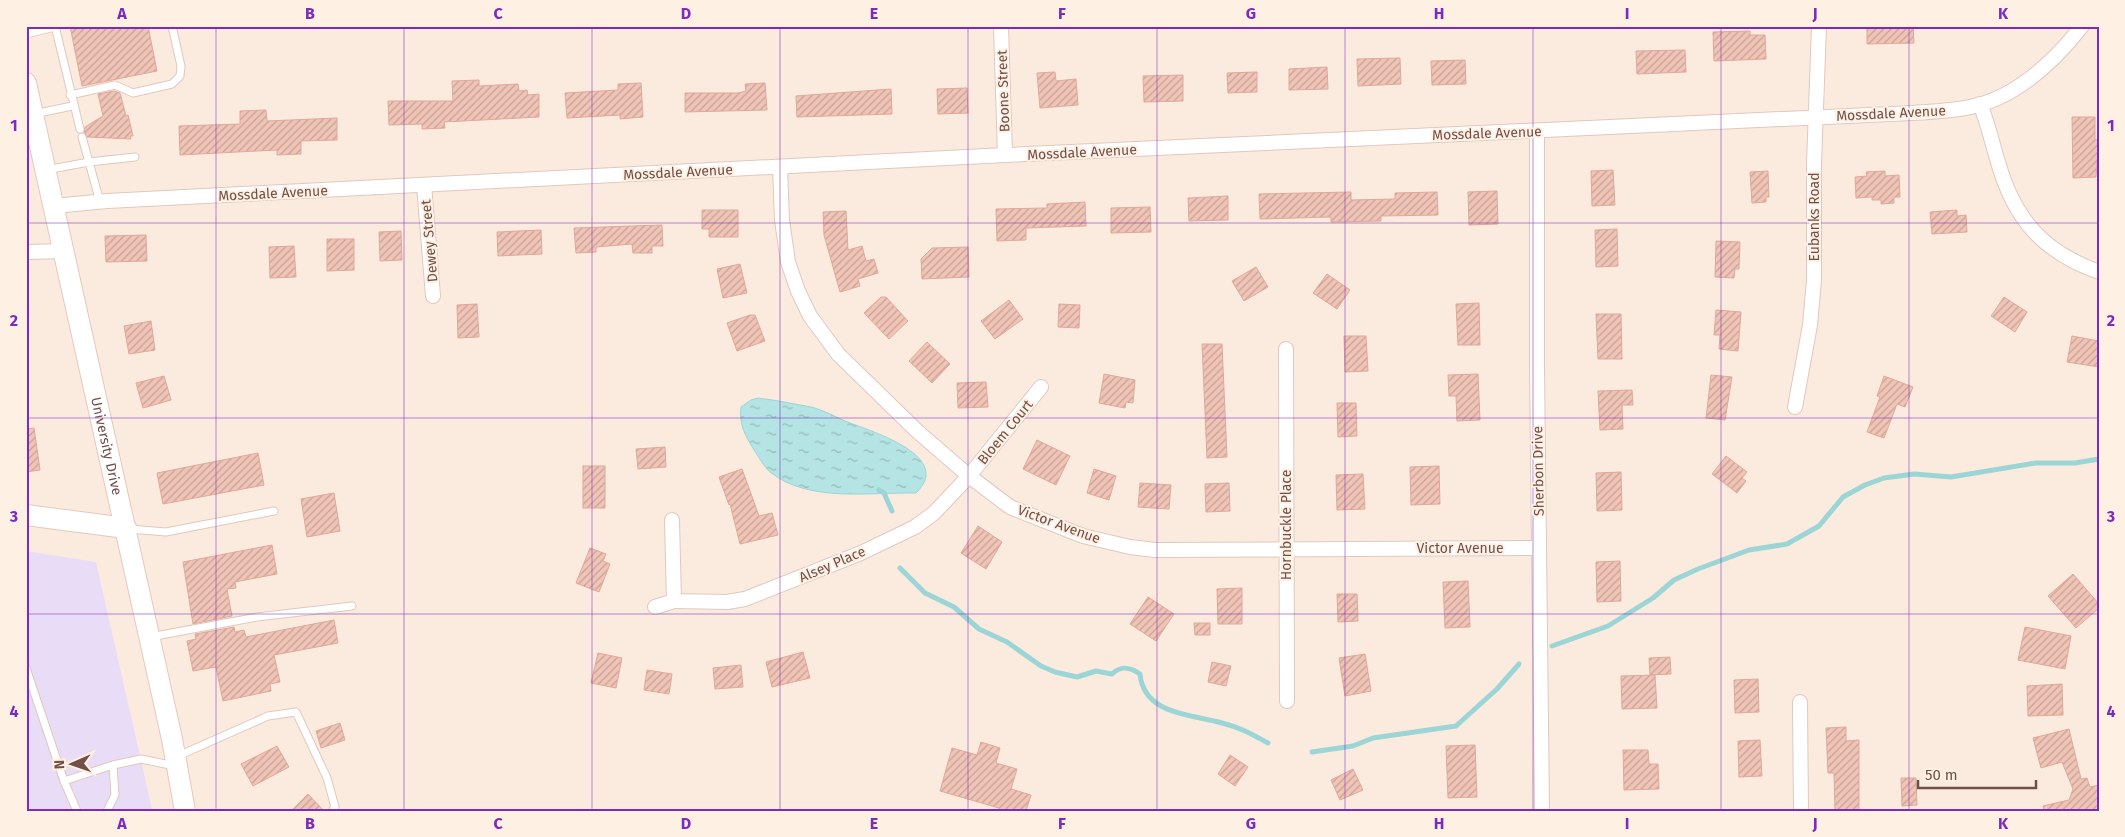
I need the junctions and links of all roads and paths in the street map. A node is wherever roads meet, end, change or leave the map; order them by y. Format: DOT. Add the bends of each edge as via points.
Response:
graph roads {
  1 [pos="55,26"];
  2 [pos="172,26"];
  3 [pos="1001,26"];
  4 [pos="1820,26"];
  5 [pos="2082,26"];
  6 [pos="26,34"];
  7 [pos="26,84"];
  8 [pos="70,95"];
  9 [pos="1980,104"];
  10 [pos="72,106"];
  11 [pos="30,110"];
  12 [pos="1816,117"];
  13 [pos="80,129"];
  14 [pos="1537,131"];
  15 [pos="82,137"];
  16 [pos="1005,156"];
  17 [pos="135,157"];
  18 [pos="89,162"];
  19 [pos="780,167"];
  20 [pos="46,170"];
  21 [pos="424,185"];
  22 [pos="100,202"];
  23 [pos="54,206"];
  24 [pos="26,252"];
  25 [pos="64,252"];
  26 [pos="2099,272"];
  27 [pos="433,296"];
  28 [pos="1286,349"];
  29 [pos="1042,387"];
  30 [pos="1795,407"];
  31 [pos="968,476"];
  32 [pos="274,510"];
  33 [pos="26,516"];
  34 [pos="672,520"];
  35 [pos="126,528"];
  36 [pos="1286,548"];
  37 [pos="1539,548"];
  38 [pos="674,601"];
  39 [pos="352,606"];
  40 [pos="655,606"];
  41 [pos="150,638"];
  42 [pos="26,668"];
  43 [pos="1287,701"];
  44 [pos="1800,702"];
  45 [pos="177,762"];
  46 [pos="113,765"];
  47 [pos="64,781"];
  48 [pos="77,811"];
  49 [pos="107,811"];
  50 [pos="184,811"];
  51 [pos="332,811"];
  52 [pos="1542,811"];
  53 [pos="1801,811"];
  1 -- 6 [label="lane"];
  1 -- 8 [label="lane"];
  2 -- 8 [label="lane" via="182,66 180,76 172,84 133,93 115,85"];
  3 -- 16 [label="street, Boone Street"];
  4 -- 12 [label="street, Eubanks Road"];
  5 -- 9 [label="street, Mossdale Avenue" via="2040,71 2020,86"];
  7 -- 11 [label="main road, University Drive"];
  8 -- 10 [label="lane"];
  9 -- 12 [label="street, Mossdale Avenue" via="1912,113"];
  9 -- 26 [label="street" via="2006,188 2028,226 2061,254"];
  10 -- 11 [label="lane"];
  10 -- 13 [label="lane"];
  11 -- 20 [label="main road, University Drive"];
  12 -- 14 [label="street, Mossdale Avenue"];
  12 -- 30 [label="street, Eubanks Road" via="1814,280 1810,325"];
  14 -- 16 [label="street, Mossdale Avenue"];
  14 -- 37 [label="street, Sherbon Drive"];
  15 -- 18 [label="lane"];
  16 -- 19 [label="street, Mossdale Avenue"];
  17 -- 18 [label="lane"];
  18 -- 20 [label="lane"];
  18 -- 22 [label="lane"];
  19 -- 21 [label="street, Mossdale Avenue"];
  19 -- 31 [label="street, Victor Avenue" via="785,247 798,291 810,316 838,354"];
  20 -- 23 [label="main road, University Drive"];
  21 -- 22 [label="street, Mossdale Avenue"];
  21 -- 27 [label="street, Dewey Street"];
  22 -- 23 [label="street, Mossdale Avenue"];
  23 -- 25 [label="main road, University Drive"];
  24 -- 25 [label="street"];
  25 -- 35 [label="main road, University Drive"];
  28 -- 36 [label="street, Hornbuckle Place"];
  29 -- 31 [label="street, Bloem Court"];
  31 -- 36 [label="street, Victor Avenue" via="1010,507 1034,518 1083,536 1130,547 1155,550"];
  31 -- 38 [label="street, Alsey Place" via="934,513 915,527 861,553 745,599"];
  32 -- 35 [label="lane" via="166,532"];
  33 -- 35 [label="main road"];
  34 -- 38 [label="street"];
  35 -- 41 [label="main road, University Drive"];
  36 -- 37 [label="street, Victor Avenue"];
  36 -- 43 [label="street, Hornbuckle Place"];
  37 -- 52 [label="street, Sherbon Drive"];
  38 -- 40 [label="street, Alsey Place"];
  39 -- 41 [label="lane" via="257,617"];
  41 -- 45 [label="main road, University Drive"];
  42 -- 47 [label="lane"];
  44 -- 53 [label="street"];
  45 -- 46 [label="lane" via="141,759"];
  45 -- 50 [label="main road, University Drive"];
  45 -- 51 [label="lane" via="268,716 296,712 327,778 335,807"];
  46 -- 47 [label="lane"];
  46 -- 49 [label="lane" via="115,795"];
  47 -- 48 [label="lane"];
}
